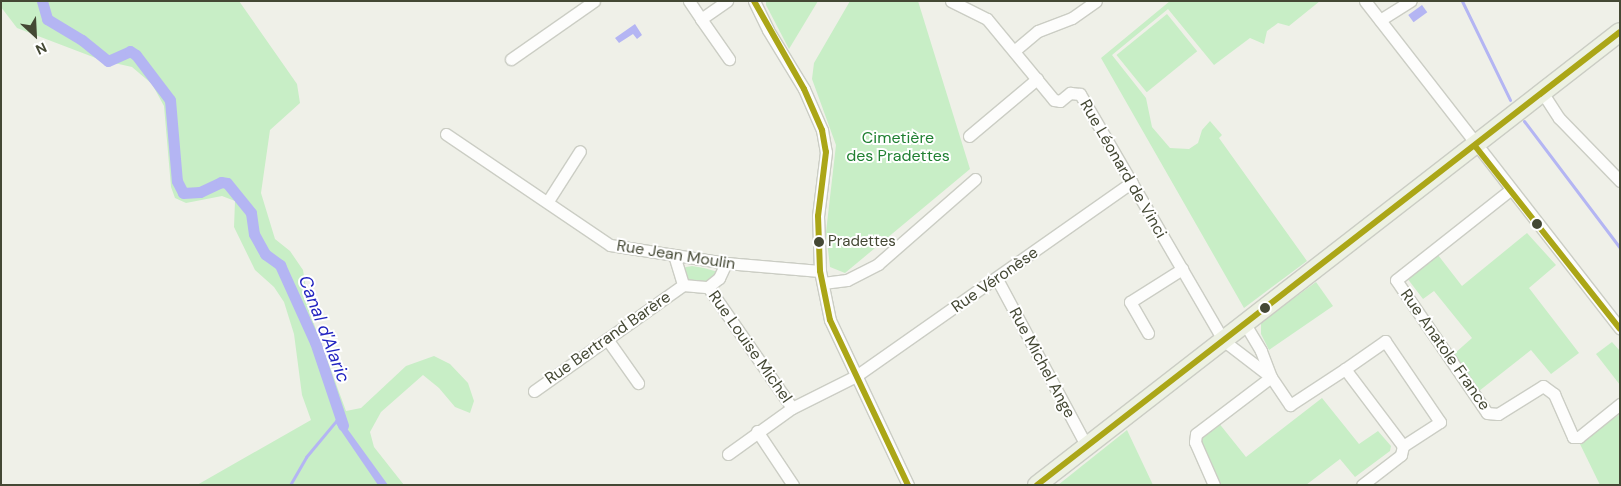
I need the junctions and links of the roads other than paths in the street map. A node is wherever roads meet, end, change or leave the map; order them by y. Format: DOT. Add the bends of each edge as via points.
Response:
graph roads {
  1 [pos="594,1"];
  2 [pos="689,1"];
  3 [pos="727,1"];
  4 [pos="754,1"];
  5 [pos="763,1"];
  6 [pos="951,1"];
  7 [pos="1096,1"];
  8 [pos="1364,1"];
  9 [pos="1410,1"];
  10 [pos="702,19"];
  11 [pos="1380,20"];
  12 [pos="1620,32"];
  13 [pos="783,51"];
  14 [pos="1014,51"];
  15 [pos="512,59"];
  16 [pos="729,59"];
  17 [pos="1038,79"];
  18 [pos="1542,92"];
  19 [pos="446,134"];
  20 [pos="969,136"];
  21 [pos="1475,146"];
  22 [pos="580,151"];
  23 [pos="975,179"];
  24 [pos="1620,181"];
  25 [pos="1132,182"];
  26 [pos="1510,190"];
  27 [pos="548,201"];
  28 [pos="674,255"];
  29 [pos="726,263"];
  30 [pos="1182,269"];
  31 [pos="821,277"];
  32 [pos="997,279"];
  33 [pos="683,285"];
  34 [pos="708,287"];
  35 [pos="1245,324"];
  36 [pos="1620,330"];
  37 [pos="1148,333"];
  38 [pos="607,339"];
  39 [pos="1224,340"];
  40 [pos="1345,369"];
  41 [pos="856,376"];
  42 [pos="1271,377"];
  43 [pos="638,383"];
  44 [pos="534,391"];
  45 [pos="1620,404"];
  46 [pos="792,408"];
  47 [pos="757,431"];
  48 [pos="1403,446"];
  49 [pos="1087,447"];
  50 [pos="728,454"];
  51 [pos="793,485"];
  52 [pos="908,485"];
  53 [pos="1037,485"];
  54 [pos="1214,485"];
  55 [pos="1362,485"];
  1 -- 15 [label="street"];
  2 -- 10 [label="street"];
  3 -- 10 [label="street"];
  4 -- 13 [label="street"];
  5 -- 13 [label="street"];
  6 -- 14 [label="street, Rue Léonard de Vinci" via="987,19"];
  7 -- 14 [label="street" via="1072,18 1038,32"];
  8 -- 11 [label="street"];
  9 -- 11 [label="street"];
  10 -- 16 [label="street"];
  11 -- 21 [label="street"];
  12 -- 18 [label="main road"];
  13 -- 31 [label="street" via="822,130 826,152 818,216"];
  14 -- 17 [label="street, Rue Léonard de Vinci"];
  17 -- 20 [label="street"];
  17 -- 25 [label="street, Rue Léonard de Vinci" via="1054,100 1070,93 1080,94"];
  18 -- 21 [label="main road"];
  18 -- 24 [label="street" via="1559,118"];
  19 -- 27 [label="street, Rue Jean Moulin"];
  21 -- 26 [label="street"];
  21 -- 35 [label="main road"];
  22 -- 27 [label="street"];
  23 -- 31 [label="street, Rue Jean Moulin" via="878,264 847,280"];
  25 -- 30 [label="street, Rue Léonard de Vinci"];
  25 -- 32 [label="street, Rue Véronèse"];
  26 -- 36 [label="street"];
  26 -- 45 [label="street, Rue Anatole France" via="1396,280 1487,413 1498,414 1543,386 1554,394 1573,437 1579,437"];
  27 -- 28 [label="street, Rue Jean Moulin" via="610,245"];
  28 -- 29 [label="street, Rue Jean Moulin"];
  28 -- 33 [label="street, Rue Bertrand Barère"];
  29 -- 31 [label="street, Rue Jean Moulin"];
  29 -- 34 [label="street, Rue Louise Michel" via="719,278"];
  30 -- 37 [label="street" via="1130,302"];
  30 -- 39 [label="street, Rue Léonard de Vinci"];
  31 -- 41 [label="street" via="830,320"];
  32 -- 41 [label="street, Rue Véronèse"];
  32 -- 49 [label="street, Rue Michel Ange"];
  33 -- 34 [label="street, Rue Bertrand Barère"];
  33 -- 38 [label="street, Rue Bertrand Barère"];
  34 -- 46 [label="street, Rue Louise Michel"];
  35 -- 39 [label="main road"];
  35 -- 42 [label="street"];
  38 -- 43 [label="street"];
  38 -- 44 [label="street, Rue Bertrand Barère"];
  39 -- 42 [label="street"];
  39 -- 49 [label="main road"];
  40 -- 42 [label="street" via="1290,405"];
  40 -- 48 [label="street"];
  40 -- 48 [label="street" via="1385,342 1440,422"];
  41 -- 46 [label="street, Rue Véronèse"];
  41 -- 52 [label="street"];
  42 -- 54 [label="street" via="1196,434 1195,442"];
  46 -- 47 [label="street, Rue Véronèse"];
  47 -- 50 [label="street, Rue Véronèse"];
  47 -- 51 [label="street"];
  48 -- 55 [label="street" via="1401,455"];
  49 -- 53 [label="main road"];
}
